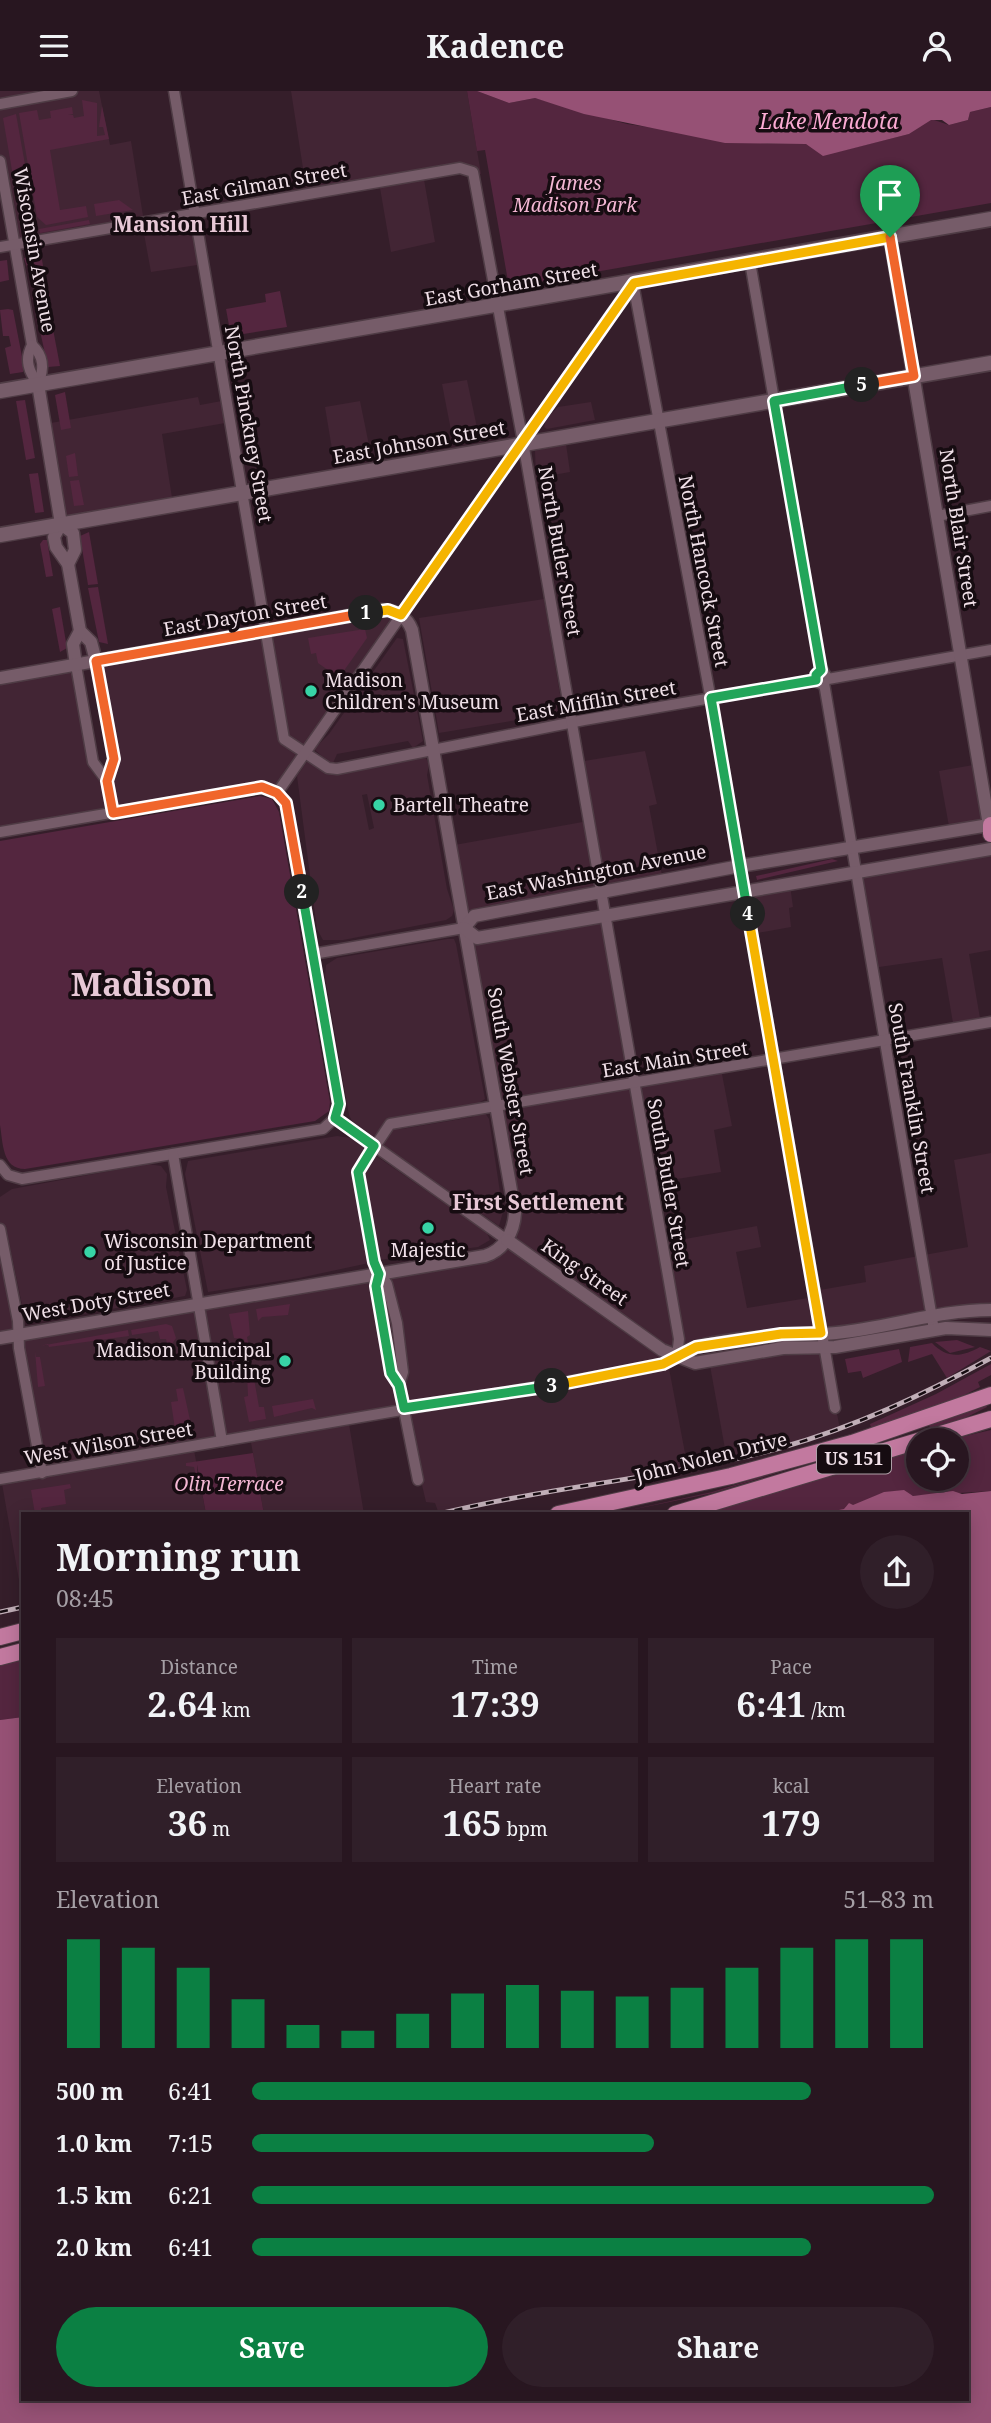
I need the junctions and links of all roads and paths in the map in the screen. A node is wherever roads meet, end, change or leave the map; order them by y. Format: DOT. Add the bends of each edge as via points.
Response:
graph roads {
  1 [pos="72,91"];
  2 [pos="174,91"];
  3 [pos="0,104"];
  4 [pos="0,161"];
  5 [pos="474,175"];
  6 [pos="195,213"];
  7 [pos="991,219"];
  8 [pos="890,237"];
  9 [pos="14,244"];
  10 [pos="0,247"];
  11 [pos="750,262"];
  12 [pos="634,283"];
  13 [pos="498,306"];
  14 [pos="219,353"];
  15 [pos="991,363"];
  16 [pos="914,376"];
  17 [pos="38,384"];
  18 [pos="0,391"];
  19 [pos="774,401"];
  20 [pos="659,422"];
  21 [pos="523,442"];
  22 [pos="243,492"];
  23 [pos="991,506"];
  24 [pos="937,516"];
  25 [pos="61,524"];
  26 [pos="0,535"];
  27 [pos="68,564"];
  28 [pos="401,615"];
  29 [pos="80,631"];
  30 [pos="267,631"];
  31 [pos="991,650"];
  32 [pos="960,655"];
  33 [pos="96,661"];
  34 [pos="76,665"];
  35 [pos="0,678"];
  36 [pos="822,678"];
  37 [pos="711,698"];
  38 [pos="571,722"];
  39 [pos="433,750"];
  40 [pos="304,752"];
  41 [pos="107,781"];
  42 [pos="277,793"];
  43 [pos="113,813"];
  44 [pos="990,828"];
  45 [pos="0,832"];
  46 [pos="852,848"];
  47 [pos="991,849"];
  48 [pos="740,866"];
  49 [pos="856,872"];
  50 [pos="600,892"];
  51 [pos="745,893"];
  52 [pos="605,917"];
  53 [pos="464,928"];
  54 [pos="313,954"];
  55 [pos="991,1022"];
  56 [pos="885,1041"];
  57 [pos="774,1061"];
  58 [pos="633,1084"];
  59 [pos="495,1105"];
  60 [pos="335,1118"];
  61 [pos="374,1146"];
  62 [pos="173,1154"];
  63 [pos="0,1165"];
  64 [pos="8,1175"];
  65 [pos="0,1186"];
  66 [pos="0,1229"];
  67 [pos="507,1240"];
  68 [pos="379,1274"];
  69 [pos="198,1304"];
  70 [pos="991,1310"];
  71 [pos="932,1315"];
  72 [pos="934,1330"];
  73 [pos="991,1330"];
  74 [pos="821,1333"];
  75 [pos="19,1335"];
  76 [pos="0,1338"];
  77 [pos="824,1347"];
  78 [pos="677,1356"];
  79 [pos="991,1395"];
  80 [pos="404,1408"];
  81 [pos="835,1408"];
  82 [pos="991,1419"];
  83 [pos="222,1441"];
  84 [pos="42,1473"];
  85 [pos="0,1479"];
  86 [pos="418,1480"];
  87 [pos="567,1512"];
  88 [pos="682,1512"];
  89 [pos="21,1632"];
  90 [pos="0,1637"];
  91 [pos="21,1652"];
  92 [pos="0,1657"];
  1 -- 3 [label="street"];
  2 -- 6 [label="street, North Pinckney Street"];
  4 -- 9 [label="street, Wisconsin Avenue"];
  5 -- 6 [label="street, East Gilman Street" via="460,167"];
  5 -- 13 [label="street, North Butler Street"];
  6 -- 9 [label="street, East Gilman Street"];
  6 -- 14 [label="street, North Pinckney Street"];
  7 -- 8 [label="main road, East Gorham Street"];
  8 -- 11 [label="main road, East Gorham Street"];
  8 -- 16 [label="street, North Blair Street"];
  9 -- 10 [label="street, East Gilman Street"];
  9 -- 17 [label="street, Wisconsin Avenue" via="32,345 29,372"];
  11 -- 12 [label="main road, East Gorham Street"];
  11 -- 19 [label="street, South Franklin Street"];
  12 -- 13 [label="main road, East Gorham Street"];
  12 -- 20 [label="street, North Hancock Street"];
  12 -- 21 [label="street"];
  13 -- 14 [label="main road, East Gorham Street"];
  13 -- 21 [label="street, North Butler Street"];
  14 -- 17 [label="main road, East Gorham Street"];
  14 -- 22 [label="street, North Pinckney Street"];
  15 -- 16 [label="main road, East Johnson Street"];
  16 -- 19 [label="main road, East Johnson Street"];
  16 -- 24 [label="street, North Blair Street"];
  17 -- 18 [label="main road, East Gorham Street"];
  17 -- 25 [label="street, Wisconsin Avenue"];
  19 -- 20 [label="main road, East Johnson Street"];
  19 -- 36 [label="street, South Franklin Street"];
  20 -- 21 [label="main road, East Johnson Street"];
  20 -- 37 [label="street, North Hancock Street"];
  21 -- 22 [label="main road, East Johnson Street"];
  21 -- 28 [label="street"];
  21 -- 38 [label="street, North Butler Street"];
  22 -- 25 [label="main road, East Johnson Street"];
  22 -- 30 [label="street, North Pinckney Street"];
  23 -- 24 [label="street"];
  24 -- 32 [label="street, North Blair Street"];
  25 -- 26 [label="main road, East Johnson Street"];
  25 -- 27 [label="street, Wisconsin Avenue" via="54,537"];
  25 -- 27 [label="street, Wisconsin Avenue" via="74,538 75,550"];
  27 -- 29 [label="street, Wisconsin Avenue"];
  28 -- 30 [label="street, East Dayton Street" via="382,610"];
  28 -- 39 [label="street, South Webster Street" via="412,631"];
  28 -- 40 [label="street"];
  29 -- 33 [label="street, Wisconsin Avenue" via="91,642"];
  29 -- 34 [label="street, Wisconsin Avenue" via="73,644"];
  30 -- 33 [label="street, East Dayton Street"];
  30 -- 40 [label="street, North Pinckney Street" via="281,734"];
  31 -- 32 [label="street, East Mifflin Street"];
  32 -- 36 [label="street, East Mifflin Street"];
  32 -- 44 [label="street, North Blair Street"];
  33 -- 34 [label="street, East Dayton Street"];
  33 -- 41 [label="street, Wisconsin Avenue" via="114,759"];
  34 -- 35 [label="street, East Dayton Street"];
  34 -- 41 [label="street, Wisconsin Avenue" via="93,762"];
  36 -- 37 [label="street, East Mifflin Street"];
  36 -- 46 [label="street, South Franklin Street"];
  37 -- 38 [label="street, East Mifflin Street"];
  37 -- 48 [label="street, North Hancock Street"];
  38 -- 39 [label="street, East Mifflin Street"];
  38 -- 50 [label="street, North Butler Street"];
  39 -- 40 [label="street, East Mifflin Street" via="337,769"];
  39 -- 53 [label="street, South Webster Street"];
  40 -- 42 [label="street"];
  41 -- 43 [label="street, Wisconsin Avenue"];
  42 -- 43 [label="street" via="262,787"];
  42 -- 54 [label="street" via="286,803"];
  43 -- 45 [label="street"];
  44 -- 46 [label="street, East Washington Avenue"];
  46 -- 48 [label="street, East Washington Avenue"];
  46 -- 49 [label="street, South Franklin Street"];
  47 -- 49 [label="street, East Washington Avenue"];
  48 -- 50 [label="street, East Washington Avenue"];
  48 -- 51 [label="street, North Hancock Street"];
  49 -- 51 [label="street, East Washington Avenue"];
  49 -- 56 [label="street, South Franklin Street"];
  50 -- 52 [label="street, South Butler Street"];
  50 -- 53 [label="street, East Washington Avenue" via="474,916"];
  51 -- 52 [label="street, East Washington Avenue"];
  51 -- 57 [label="street, North Hancock Street"];
  52 -- 53 [label="street, East Washington Avenue" via="477,938"];
  52 -- 58 [label="street, South Butler Street"];
  53 -- 54 [label="street, East Washington Avenue"];
  53 -- 59 [label="street, South Webster Street"];
  54 -- 60 [label="street" via="339,1104"];
  55 -- 56 [label="street, East Main Street"];
  56 -- 57 [label="street, East Main Street"];
  56 -- 71 [label="street, South Franklin Street"];
  57 -- 58 [label="street, East Main Street"];
  57 -- 74 [label="street, North Hancock Street"];
  58 -- 59 [label="street, East Main Street"];
  58 -- 78 [label="street, South Butler Street" via="679,1333"];
  59 -- 61 [label="street, East Main Street" via="393,1122"];
  59 -- 67 [label="street, South Webster Street" via="515,1213"];
  60 -- 61 [label="street, King Street"];
  60 -- 62 [label="street" via="323,1129"];
  61 -- 67 [label="street, King Street"];
  61 -- 68 [label="street, East Main Street" via="358,1169"];
  62 -- 64 [label="street" via="22,1179"];
  62 -- 69 [label="street"];
  63 -- 64 [label="street"];
  64 -- 65 [label="street"];
  66 -- 75 [label="street"];
  67 -- 68 [label="street, West Doty Street" via="489,1255"];
  67 -- 78 [label="street, King Street"];
  68 -- 69 [label="street, West Doty Street"];
  68 -- 80 [label="street, East Main Street" via="376,1286 389,1363"];
  69 -- 75 [label="street, West Doty Street"];
  69 -- 83 [label="street"];
  70 -- 71 [label="street"];
  71 -- 72 [label="street, South Franklin Street"];
  71 -- 74 [label="street"];
  72 -- 73 [label="street"];
  72 -- 77 [label="street"];
  74 -- 77 [label="street, North Hancock Street"];
  74 -- 78 [label="street" via="696,1347"];
  75 -- 76 [label="street, West Doty Street"];
  75 -- 84 [label="street"];
  77 -- 78 [label="street" via="783,1348 695,1363"];
  77 -- 81 [label="street, North Hancock Street"];
  78 -- 80 [label="street, West Wilson Street" via="663,1364 536,1389"];
  79 -- 87 [label="main road, John Nolen Drive / US 151" via="865,1439 758,1469"];
  80 -- 83 [label="street, West Wilson Street"];
  80 -- 86 [label="street, East Main Street"];
  82 -- 88 [label="main road, US 151"];
  83 -- 84 [label="street, West Wilson Street"];
  84 -- 85 [label="street, West Wilson Street"];
  89 -- 90 [label="main road"];
  91 -- 92 [label="main road"];
}
